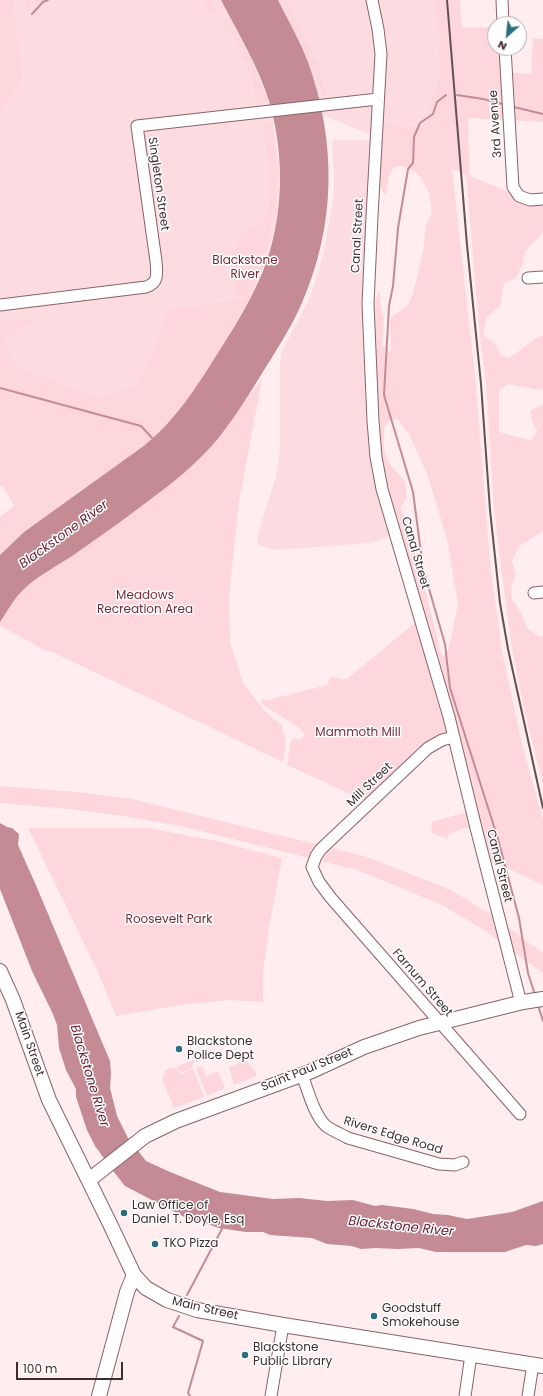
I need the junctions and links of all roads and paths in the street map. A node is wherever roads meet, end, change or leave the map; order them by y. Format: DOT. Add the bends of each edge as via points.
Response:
graph roads {
  1 [pos="372,0"];
  2 [pos="502,0"];
  3 [pos="503,16"];
  4 [pos="505,56"];
  5 [pos="378,99"];
  6 [pos="543,199"];
  7 [pos="543,277"];
  8 [pos="528,278"];
  9 [pos="0,305"];
  10 [pos="454,737"];
  11 [pos="312,864"];
  12 [pos="0,971"];
  13 [pos="543,999"];
  14 [pos="521,1003"];
  15 [pos="440,1023"];
  16 [pos="302,1075"];
  17 [pos="520,1114"];
  18 [pos="463,1162"];
  19 [pos="89,1180"];
  20 [pos="134,1275"];
  21 [pos="283,1325"];
  22 [pos="471,1355"];
  23 [pos="538,1365"];
  24 [pos="99,1396"];
  25 [pos="271,1396"];
  26 [pos="465,1396"];
  27 [pos="528,1396"];
  1 -- 5 [label="street, Canal Street" via="381,54"];
  2 -- 3 [label="street"];
  4 -- 6 [label="street, 3rd Avenue" via="513,186 519,196 530,200"];
  5 -- 9 [label="street, Singleton Street" via="137,126 157,275 151,286"];
  5 -- 10 [label="street, Canal Street" via="368,304 376,457 382,489"];
  7 -- 8 [label="street"];
  10 -- 11 [label="street, Mill Street" via="442,740 418,757 320,850"];
  10 -- 14 [label="street, Canal Street"];
  11 -- 15 [label="street, Farnum Street" via="319,882 331,898"];
  12 -- 19 [label="main road, Main Street" via="13,1000 46,1094"];
  13 -- 14 [label="main road, Saint Paul Street"];
  14 -- 15 [label="main road, Saint Paul Street"];
  15 -- 16 [label="main road, Saint Paul Street" via="364,1048"];
  15 -- 17 [label="street, Farnum Street"];
  16 -- 18 [label="street, Rivers Edge Road" via="318,1115 336,1132 348,1138 439,1164 455,1165"];
  16 -- 19 [label="main road, Saint Paul Street" via="163,1126 145,1136"];
  19 -- 20 [label="main road, Main Street"];
  20 -- 21 [label="main road, Main Street" via="156,1295 177,1304"];
  20 -- 24 [label="main road" via="127,1292"];
  21 -- 22 [label="main road, Main Street"];
  21 -- 25 [label="street"];
  22 -- 23 [label="main road, Main Street"];
  22 -- 26 [label="street"];
  23 -- 27 [label="street"];
}
